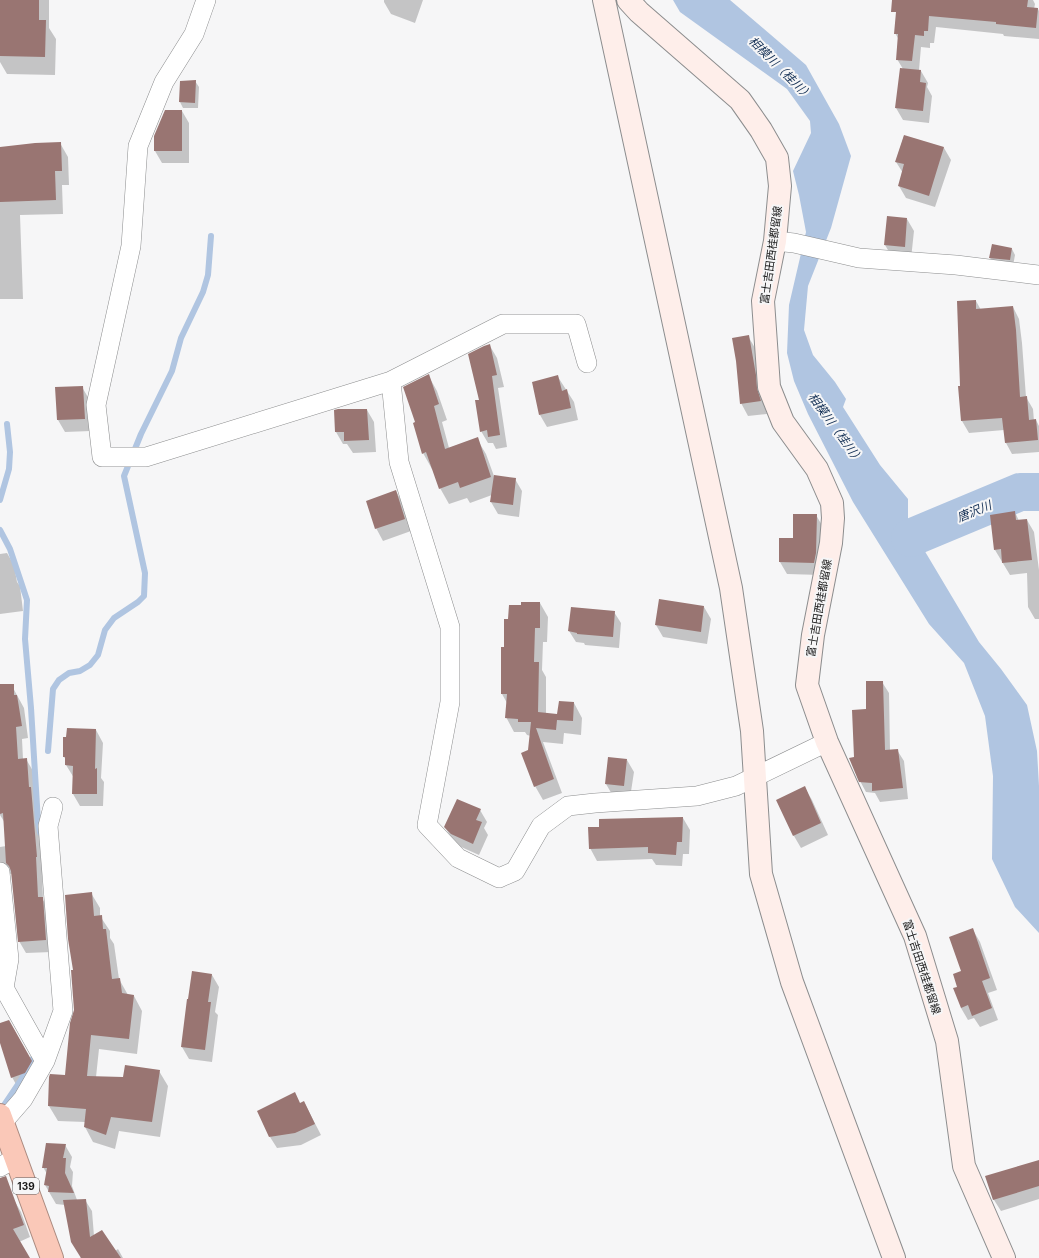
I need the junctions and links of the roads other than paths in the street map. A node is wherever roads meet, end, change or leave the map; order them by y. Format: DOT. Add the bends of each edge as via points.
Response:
graph roads {
  1 [pos="206,0"];
  2 [pos="604,0"];
  3 [pos="628,0"];
  4 [pos="784,242"];
  5 [pos="1039,275"];
  6 [pos="587,363"];
  7 [pos="391,381"];
  8 [pos="827,742"];
  9 [pos="53,807"];
  10 [pos="0,872"];
  11 [pos="45,1061"];
  12 [pos="1,1118"];
  13 [pos="8,1162"];
  14 [pos="52,1258"];
  15 [pos="894,1258"];
  16 [pos="1004,1258"];
  1 -- 7 [label="street" via="194,34 164,82 138,146 131,246 96,405 102,457 146,457"];
  2 -- 15 [label="main road" via="731,588 752,731 761,874 792,982"];
  3 -- 4 [label="main road, 富士吉田西桂都留線" via="740,100 761,130 777,158"];
  4 -- 5 [label="street" via="859,258 956,265"];
  4 -- 8 [label="main road, 富士吉田西桂都留線" via="763,301 769,387 782,422 817,469 832,503 831,543 813,635 807,685"];
  6 -- 7 [label="street" via="576,324 503,324"];
  7 -- 8 [label="street" via="399,462 450,627 450,702 427,825 458,858 499,878 515,871 541,826 568,806 697,796 736,786"];
  8 -- 16 [label="main road, 富士吉田西桂都留線" via="914,936 947,1041 964,1166"];
  9 -- 11 [label="street" via="48,826 63,1011"];
  10 -- 11 [label="street" via="9,960 4,988"];
  11 -- 12 [label="street" via="23,1099"];
  12 -- 13 [label="highway, 139"];
  13 -- 14 [label="highway, 139"];
}
